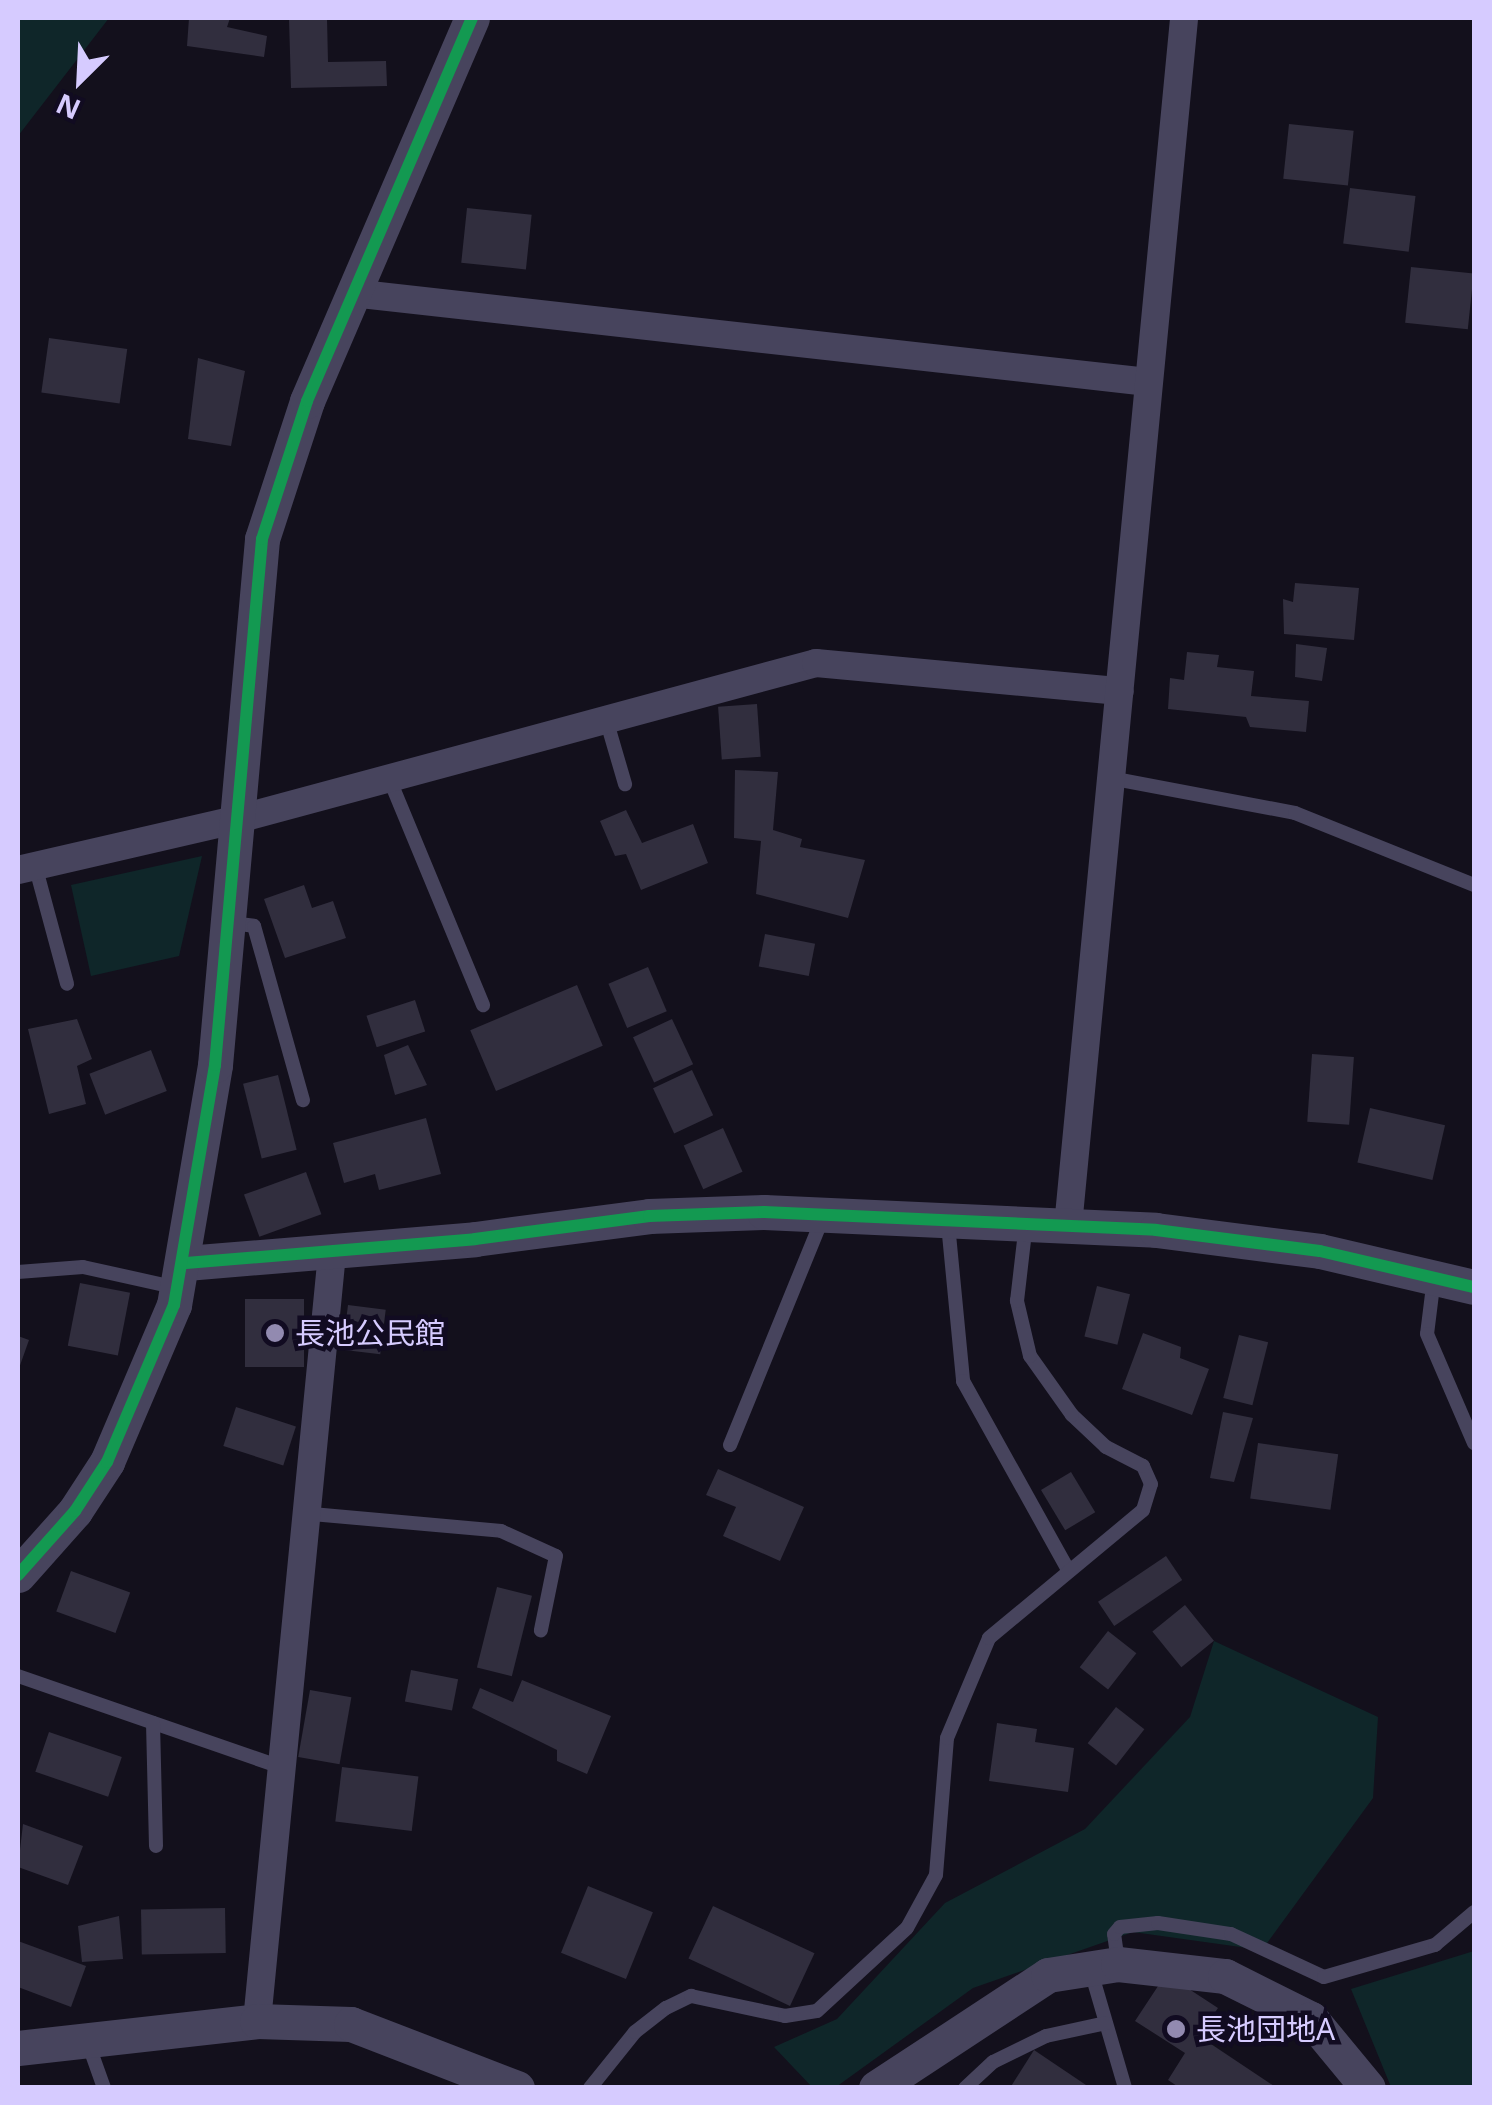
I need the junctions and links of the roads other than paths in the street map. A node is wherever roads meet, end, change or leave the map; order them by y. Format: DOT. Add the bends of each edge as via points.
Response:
graph roads {
  1 [pos="472,18"];
  2 [pos="1184,18"];
  3 [pos="352,293"];
  4 [pos="1148,382"];
  5 [pos="1120,691"];
  6 [pos="606,719"];
  7 [pos="389,778"];
  8 [pos="1110,778"];
  9 [pos="625,784"];
  10 [pos="235,820"];
  11 [pos="26,867"];
  12 [pos="1474,885"];
  13 [pos="227,922"];
  14 [pos="66,984"];
  15 [pos="483,1005"];
  16 [pos="304,1100"];
  17 [pos="824,1213"];
  18 [pos="947,1216"];
  19 [pos="1026,1222"];
  20 [pos="1068,1226"];
  21 [pos="332,1253"];
  22 [pos="18,1272"];
  23 [pos="182,1276"];
  24 [pos="1434,1277"];
  25 [pos="1474,1287"];
  26 [pos="1474,1442"];
  27 [pos="730,1446"];
  28 [pos="312,1514"];
  29 [pos="1068,1570"];
  30 [pos="18,1575"];
  31 [pos="541,1630"];
  32 [pos="18,1676"];
  33 [pos="152,1723"];
  34 [pos="284,1768"];
  35 [pos="156,1846"];
  36 [pos="1474,1912"];
  37 [pos="1104,1966"];
  38 [pos="257,2021"];
  39 [pos="1106,2023"];
  40 [pos="88,2042"];
  41 [pos="18,2048"];
  42 [pos="104,2088"];
  43 [pos="517,2088"];
  44 [pos="590,2088"];
  45 [pos="876,2088"];
  46 [pos="965,2088"];
  47 [pos="1125,2088"];
  48 [pos="1368,2088"];
  1 -- 3 [label="street"];
  2 -- 4 [label="street"];
  3 -- 4 [label="street"];
  3 -- 10 [label="street" via="262,540"];
  4 -- 5 [label="street"];
  5 -- 6 [label="street" via="816,663"];
  5 -- 8 [label="street"];
  6 -- 7 [label="street"];
  6 -- 9 [label="lane"];
  7 -- 10 [label="street"];
  7 -- 15 [label="lane"];
  8 -- 12 [label="lane" via="1294,813"];
  8 -- 20 [label="street"];
  10 -- 11 [label="street"];
  10 -- 13 [label="street"];
  11 -- 14 [label="lane"];
  13 -- 16 [label="lane" via="254,926"];
  13 -- 23 [label="street" via="216,1065"];
  17 -- 18 [label="street"];
  17 -- 21 [label="street" via="648,1216"];
  17 -- 27 [label="lane"];
  18 -- 19 [label="street"];
  18 -- 29 [label="lane" via="963,1381 985,1432"];
  19 -- 20 [label="street"];
  19 -- 29 [label="lane" via="1017,1302 1030,1356 1072,1415 1106,1446 1143,1466 1151,1484 1143,1510 1126,1530"];
  20 -- 24 [label="street" via="1320,1251"];
  21 -- 23 [label="street"];
  21 -- 28 [label="street"];
  22 -- 23 [label="lane" via="83,1267"];
  23 -- 30 [label="street" via="142,1392 107,1462 75,1511"];
  24 -- 25 [label="street"];
  24 -- 26 [label="lane" via="1428,1334"];
  28 -- 31 [label="lane" via="501,1531 556,1556"];
  28 -- 34 [label="street"];
  29 -- 44 [label="lane" via="989,1638 975,1664 946,1738 936,1875 907,1928 817,2011 785,2016 691,1996 666,2008 635,2032"];
  32 -- 33 [label="lane"];
  33 -- 34 [label="lane"];
  33 -- 35 [label="lane"];
  34 -- 38 [label="street"];
  36 -- 37 [label="lane" via="1435,1945 1324,1977 1230,1934 1158,1923 1120,1927"];
  37 -- 39 [label="lane"];
  37 -- 45 [label="street" via="1048,1975"];
  37 -- 48 [label="street" via="1225,1976 1294,2010 1343,2051"];
  38 -- 40 [label="street"];
  38 -- 43 [label="street" via="352,2024"];
  39 -- 46 [label="lane" via="1046,2036 993,2062"];
  39 -- 47 [label="lane"];
  40 -- 41 [label="street"];
  40 -- 42 [label="lane"];
}
